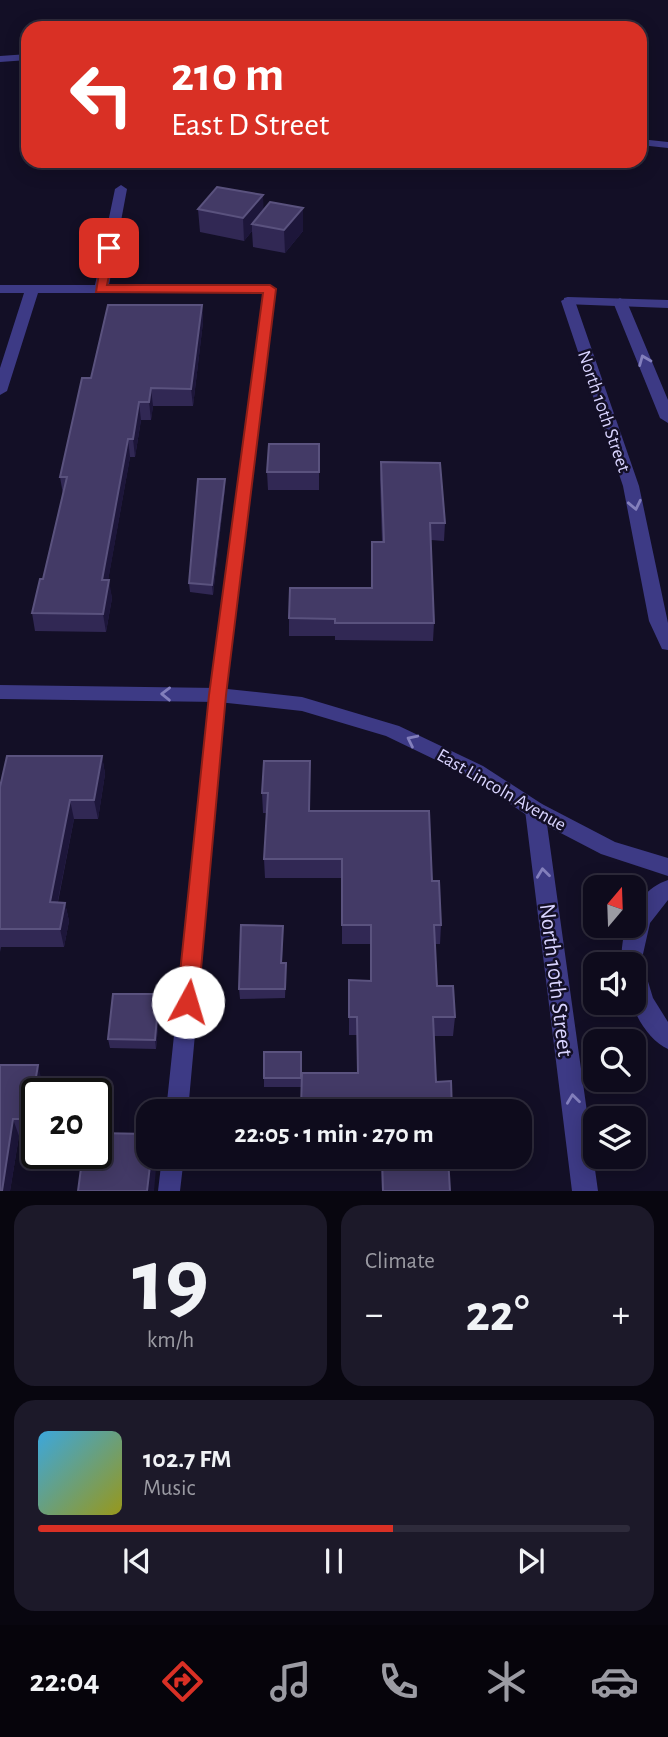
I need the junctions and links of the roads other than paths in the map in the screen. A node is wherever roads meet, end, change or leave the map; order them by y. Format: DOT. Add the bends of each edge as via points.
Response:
graph roads {
  1 [pos="21,58"];
  2 [pos="0,60"];
  3 [pos="647,143"];
  4 [pos="668,145"];
  5 [pos="121,189"];
  6 [pos="0,289"];
  7 [pos="32,289"];
  8 [pos="101,289"];
  9 [pos="270,289"];
  10 [pos="568,301"];
  11 [pos="620,302"];
  12 [pos="668,304"];
  13 [pos="0,391"];
  14 [pos="668,418"];
  15 [pos="668,644"];
  16 [pos="0,692"];
  17 [pos="218,695"];
  18 [pos="535,810"];
  19 [pos="668,867"];
  20 [pos="668,889"];
  21 [pos="632,952"];
  22 [pos="646,1007"];
  23 [pos="668,1038"];
  24 [pos="178,1099"];
  25 [pos="172,1169"];
  26 [pos="169,1191"];
  27 [pos="585,1191"];
  1 -- 2 [label="lane"];
  3 -- 4 [label="lane"];
  5 -- 8 [label="street"];
  6 -- 7 [label="street"];
  7 -- 8 [label="street"];
  7 -- 13 [label="street"];
  8 -- 9 [label="street"];
  9 -- 17 [label="lane"];
  10 -- 11 [label="lane"];
  10 -- 15 [label="street, North 10th Street, one-way" via="631,486 658,621"];
  11 -- 12 [label="lane"];
  14 -- 11 [label="street, one-way"];
  17 -- 16 [label="street, East Lincoln Avenue, one-way"];
  18 -- 17 [label="street, East Lincoln Avenue, one-way" via="476,771 392,730 302,704"];
  17 -- 24 [label="lane"];
  18 -- 19 [label="street, East Lincoln Avenue" via="608,848"];
  27 -- 18 [label="street, North 10th Street, one-way"];
  20 -- 21 [label="street" via="640,920"];
  22 -- 23 [label="street"];
  25 -- 26 [label="lane"];
}
